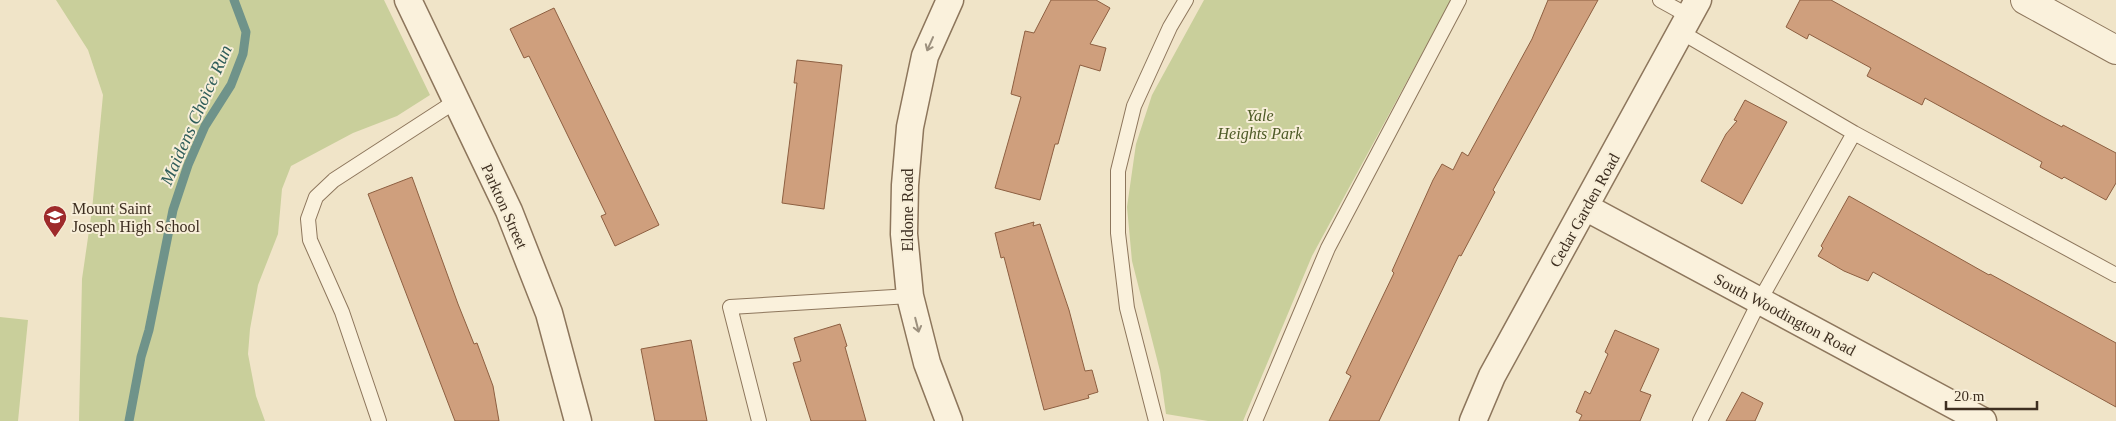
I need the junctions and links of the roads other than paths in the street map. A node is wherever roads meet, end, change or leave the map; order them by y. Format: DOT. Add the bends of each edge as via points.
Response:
graph roads {
  1 [pos="408,0"];
  2 [pos="950,0"];
  3 [pos="1186,0"];
  4 [pos="1459,0"];
  5 [pos="1660,0"];
  6 [pos="2025,0"];
  7 [pos="1690,16"];
  8 [pos="2116,50"];
  9 [pos="456,101"];
  10 [pos="1854,133"];
  11 [pos="1585,207"];
  12 [pos="2116,275"];
  13 [pos="910,296"];
  14 [pos="1760,300"];
  15 [pos="378,421"];
  16 [pos="578,421"];
  17 [pos="759,421"];
  18 [pos="949,421"];
  19 [pos="1156,421"];
  20 [pos="1255,421"];
  21 [pos="1473,421"];
  22 [pos="1700,421"];
  23 [pos="1983,421"];
  1 -- 9 [label="street, Parkton Street"];
  2 -- 13 [label="street, Eldone Road, one-way" via="925,56 910,127 904,234"];
  3 -- 19 [label="lane" via="1134,106 1118,172 1118,233 1127,308"];
  4 -- 20 [label="lane" via="1328,248"];
  5 -- 7 [label="lane"];
  6 -- 8 [label="street"];
  7 -- 10 [label="lane"];
  7 -- 11 [label="street, Cedar Garden Road"];
  9 -- 15 [label="lane" via="334,180 316,197 308,219 310,240 342,312"];
  9 -- 16 [label="street, Parkton Street" via="509,211 545,304"];
  10 -- 12 [label="lane"];
  10 -- 14 [label="lane"];
  11 -- 14 [label="street, South Woodington Road"];
  11 -- 21 [label="street, Cedar Garden Road" via="1492,376"];
  13 -- 17 [label="lane" via="730,307"];
  13 -- 18 [label="street, Eldone Road, one-way" via="927,363"];
  14 -- 22 [label="lane"];
  14 -- 23 [label="street, South Woodington Road"];
}
